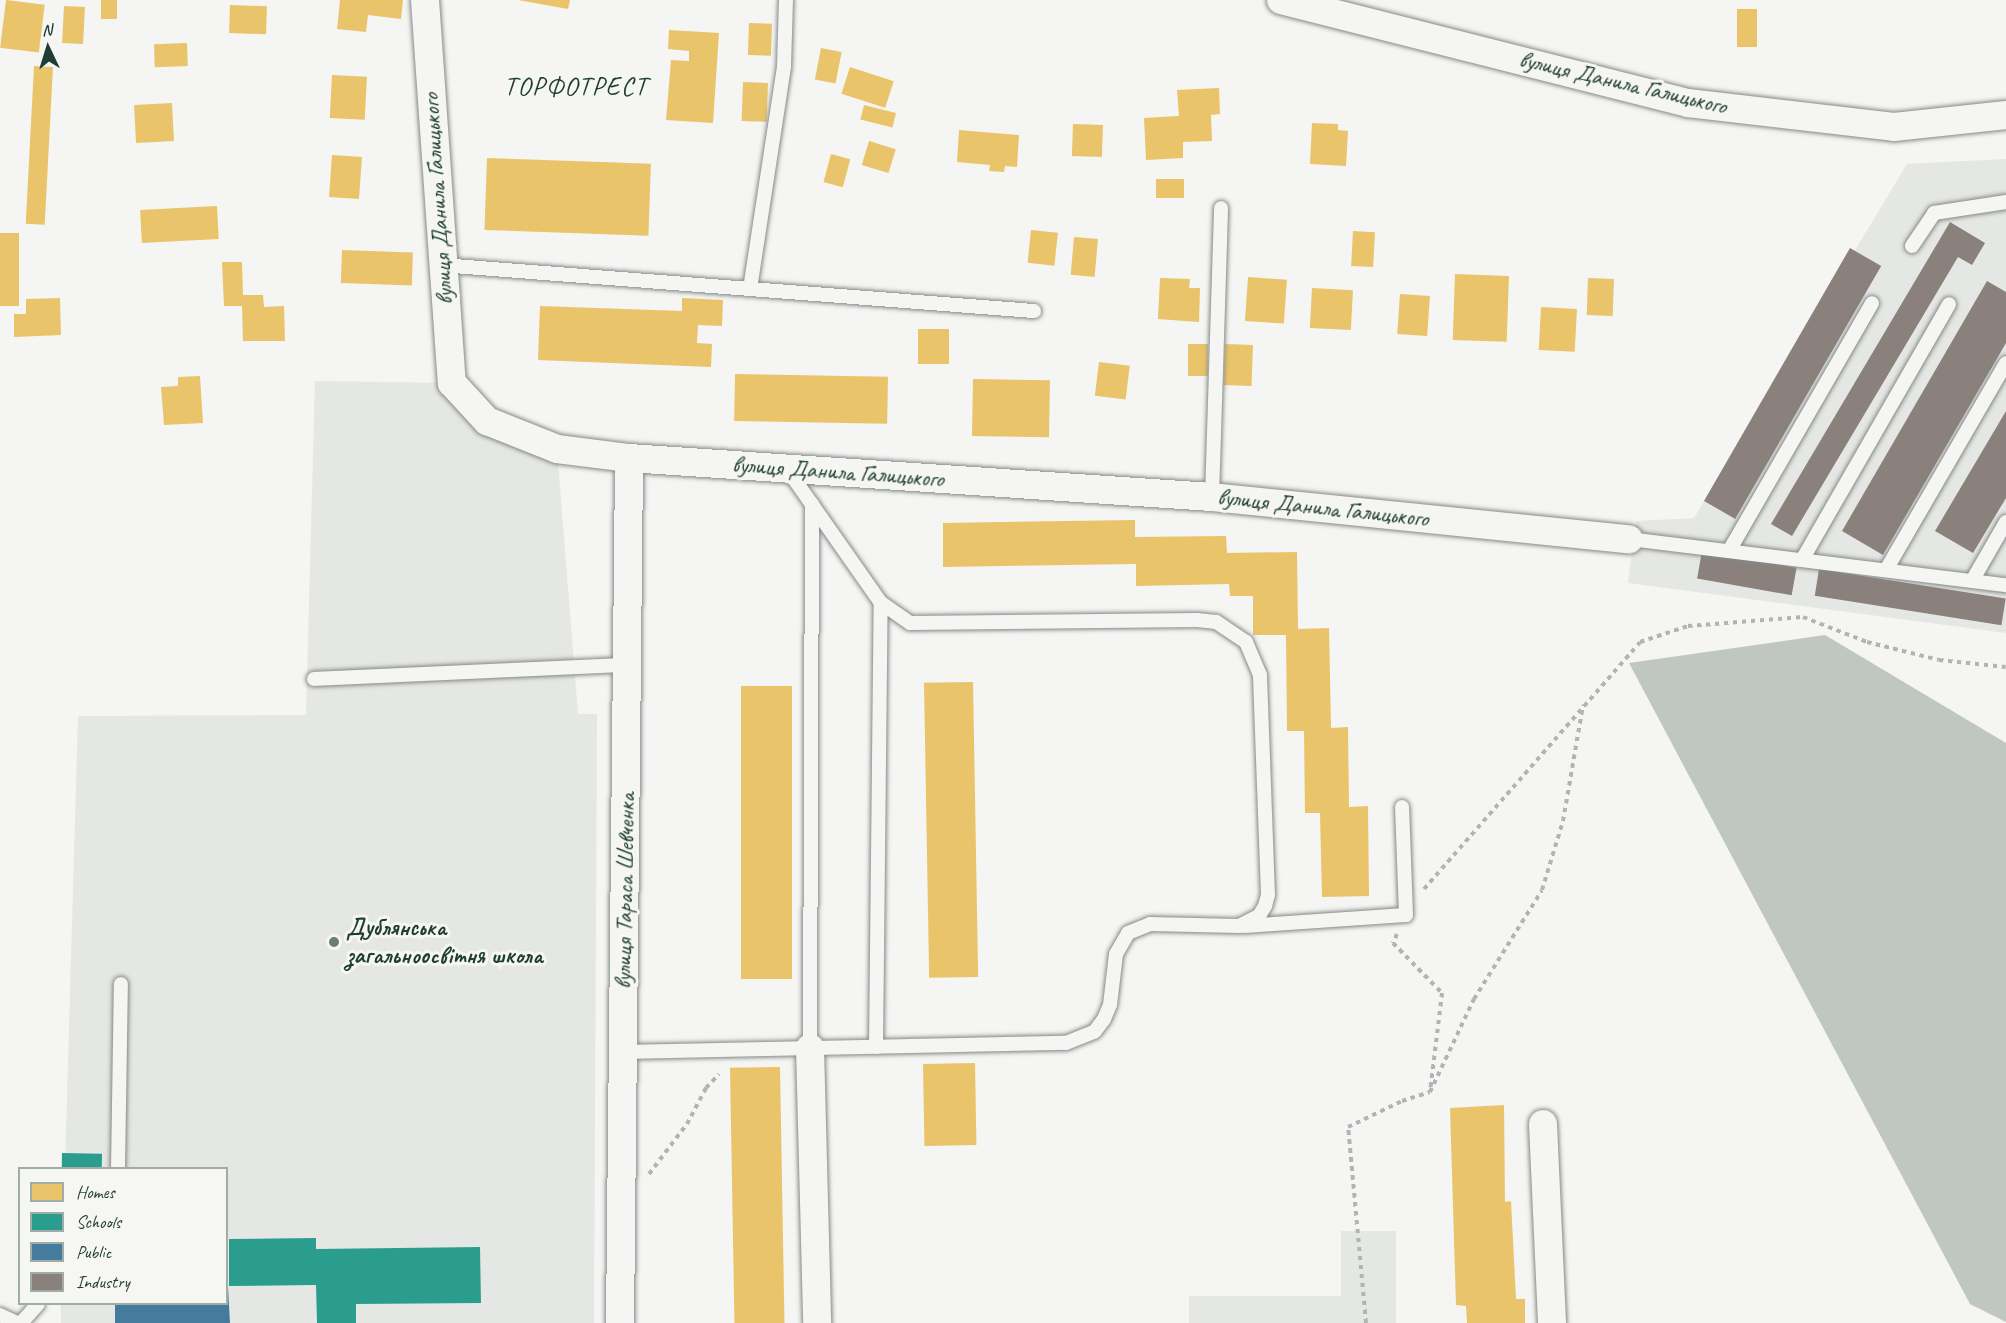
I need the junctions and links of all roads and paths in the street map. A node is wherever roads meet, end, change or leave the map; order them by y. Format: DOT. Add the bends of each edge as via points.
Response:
graph roads {
  1 [pos="425,0"];
  2 [pos="786,0"];
  3 [pos="1281,0"];
  4 [pos="2006,116"];
  5 [pos="2006,202"];
  6 [pos="1221,208"];
  7 [pos="1912,246"];
  8 [pos="441,265"];
  9 [pos="750,289"];
  10 [pos="1872,303"];
  11 [pos="1950,304"];
  12 [pos="1034,311"];
  13 [pos="2006,363"];
  14 [pos="629,458"];
  15 [pos="786,468"];
  16 [pos="1212,497"];
  17 [pos="812,504"];
  18 [pos="2006,522"];
  19 [pos="1629,539"];
  20 [pos="1729,551"];
  21 [pos="1802,560"];
  22 [pos="1886,570"];
  23 [pos="1972,581"];
  24 [pos="2006,585"];
  25 [pos="881,603"];
  26 [pos="627,665"];
  27 [pos="2006,667"];
  28 [pos="314,679"];
  29 [pos="1584,703"];
  30 [pos="1402,807"];
  31 [pos="1406,915"];
  32 [pos="1239,926"];
  33 [pos="121,984"];
  34 [pos="876,1047"];
  35 [pos="810,1048"];
  36 [pos="623,1052"];
  37 [pos="718,1074"];
  38 [pos="1430,1092"];
  39 [pos="1543,1124"];
  40 [pos="118,1167"];
  41 [pos="647,1176"];
  42 [pos="37,1305"];
  43 [pos="0,1315"];
  44 [pos="19,1323"];
  45 [pos="620,1323"];
  46 [pos="817,1323"];
  47 [pos="1366,1323"];
  48 [pos="1552,1323"];
  1 -- 8 [label="street, вулиця Данила Галицького"];
  2 -- 9 [label="lane" via="784,67"];
  3 -- 4 [label="street, вулиця Данила Галицького" via="1688,103 1894,127"];
  5 -- 7 [label="lane" via="1934,213"];
  6 -- 16 [label="lane"];
  8 -- 9 [label="lane"];
  8 -- 14 [label="street, вулиця Данила Галицького" via="452,383 487,421 557,449"];
  9 -- 12 [label="lane"];
  10 -- 20 [label="lane"];
  11 -- 21 [label="lane"];
  13 -- 22 [label="lane"];
  14 -- 15 [label="street, вулиця Данила Галицького"];
  14 -- 26 [label="street, вулиця Тараса Шевченка"];
  15 -- 16 [label="street, вулиця Данила Галицького"];
  15 -- 17 [label="lane"];
  16 -- 19 [label="street, вулиця Данила Галицького"];
  17 -- 25 [label="lane"];
  17 -- 35 [label="lane"];
  18 -- 23 [label="lane"];
  19 -- 20 [label="lane"];
  20 -- 21 [label="lane"];
  21 -- 22 [label="lane"];
  22 -- 23 [label="lane"];
  23 -- 24 [label="lane"];
  25 -- 32 [label="lane" via="910,623 1197,620 1215,622 1246,642 1260,675 1268,895 1259,916"];
  25 -- 34 [label="lane"];
  26 -- 28 [label="lane"];
  26 -- 36 [label="street, вулиця Тараса Шевченка"];
  27 -- 29 [label="path" via="1939,660 1867,642 1803,617 1688,626 1640,642"];
  29 -- 31 [label="path"];
  29 -- 38 [label="path" via="1563,821 1542,890 1474,999"];
  30 -- 31 [label="lane"];
  31 -- 32 [label="lane"];
  31 -- 38 [label="path" via="1393,943 1442,993"];
  32 -- 34 [label="lane" via="1150,924 1128,933 1116,954 1110,1005 1104,1019 1081,1039 1066,1043"];
  33 -- 40 [label="lane"];
  34 -- 35 [label="lane"];
  35 -- 36 [label="lane"];
  35 -- 46 [label="street"];
  36 -- 45 [label="street, вулиця Тараса Шевченка"];
  37 -- 41 [label="path" via="705,1088 687,1124"];
  38 -- 47 [label="path" via="1348,1127"];
  39 -- 48 [label="street"];
  42 -- 44 [label="lane"];
  43 -- 44 [label="lane"];
}
